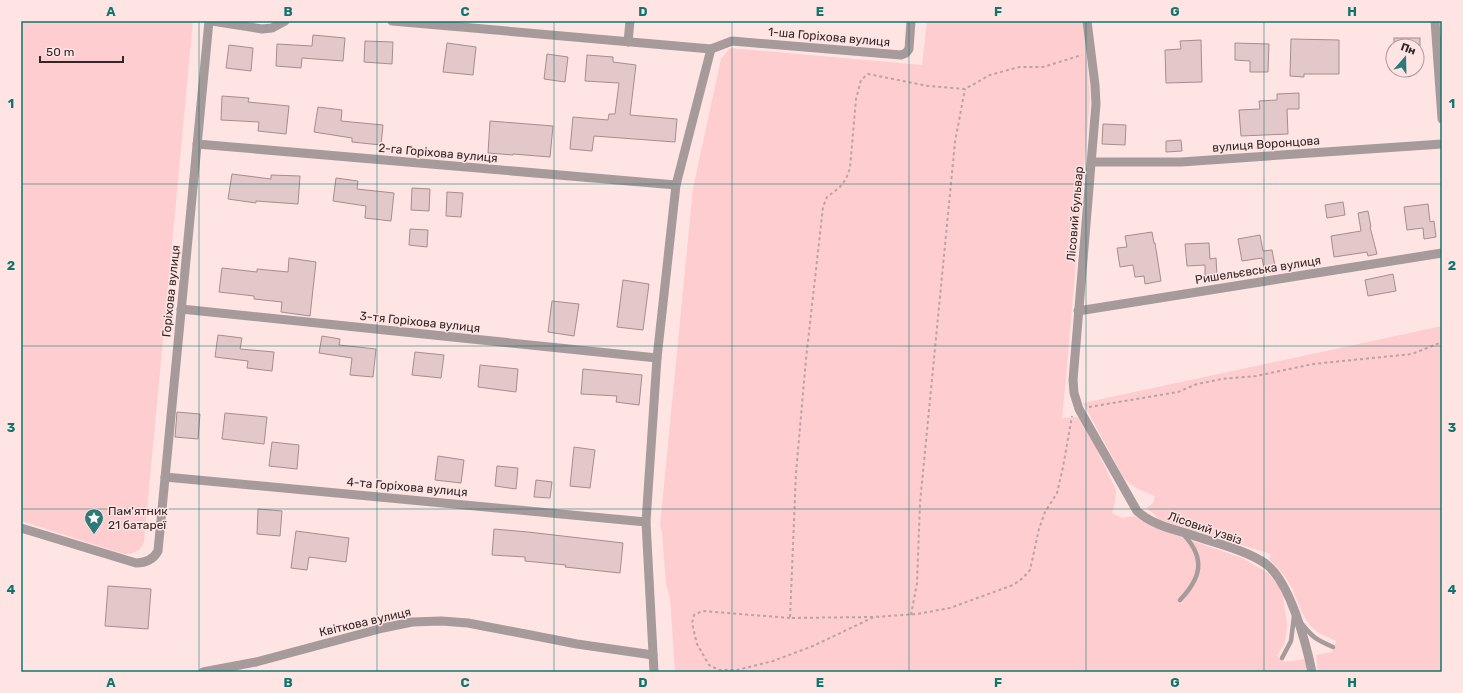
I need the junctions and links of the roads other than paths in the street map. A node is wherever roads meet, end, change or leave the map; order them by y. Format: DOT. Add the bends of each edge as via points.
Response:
graph roads {
  1 [pos="209,21"];
  2 [pos="212,21"];
  3 [pos="285,21"];
  4 [pos="392,21"];
  5 [pos="630,21"];
  6 [pos="911,21"];
  7 [pos="1087,21"];
  8 [pos="1435,21"];
  9 [pos="628,42"];
  10 [pos="711,49"];
  11 [pos="1442,119"];
  12 [pos="197,144"];
  13 [pos="1442,144"];
  14 [pos="1092,162"];
  15 [pos="676,185"];
  16 [pos="1442,253"];
  17 [pos="181,309"];
  18 [pos="1078,311"];
  19 [pos="657,358"];
  20 [pos="1079,409"];
  21 [pos="165,477"];
  22 [pos="646,522"];
  23 [pos="21,528"];
  24 [pos="1182,532"];
  25 [pos="1180,600"];
  26 [pos="1294,613"];
  27 [pos="1333,647"];
  28 [pos="653,655"];
  29 [pos="1282,658"];
  30 [pos="203,672"];
  31 [pos="654,672"];
  32 [pos="1312,672"];
  1 -- 12 [label="street, Горіхова вулиця"];
  2 -- 3 [label="street" via="262,29 272,28"];
  4 -- 9 [label="street, 1-ша Горіхова вулиця"];
  5 -- 9 [label="street"];
  6 -- 10 [label="street, 1-ша Горіхова вулиця" via="909,49 901,55 732,41"];
  7 -- 14 [label="street, Лісовий бульвар" via="1096,85"];
  8 -- 11 [label="street"];
  9 -- 10 [label="street, 1-ша Горіхова вулиця"];
  10 -- 15 [label="street"];
  12 -- 15 [label="street, 2-га Горіхова вулиця"];
  12 -- 17 [label="street, Горіхова вулиця"];
  13 -- 14 [label="street, вулиця Воронцова" via="1181,162"];
  14 -- 18 [label="street, Лісовий бульвар"];
  15 -- 19 [label="street"];
  16 -- 18 [label="street, Ришельєвська вулиця"];
  17 -- 19 [label="street, 3-тя Горіхова вулиця"];
  17 -- 21 [label="street, Горіхова вулиця"];
  18 -- 20 [label="street, Лісовий бульвар" via="1073,380"];
  19 -- 22 [label="street"];
  20 -- 24 [label="street, Лісовий узвіз" via="1137,511 1155,524"];
  21 -- 22 [label="street, 4-та Горіхова вулиця"];
  21 -- 23 [label="street, Горіхова вулиця" via="158,551 149,561 125,561"];
  22 -- 28 [label="street"];
  24 -- 25 [label="lane" via="1193,545 1198,562 1194,582"];
  24 -- 26 [label="street, Лісовий узвіз" via="1225,546 1265,564 1282,583"];
  26 -- 27 [label="lane" via="1317,640"];
  26 -- 29 [label="lane" via="1291,641"];
  26 -- 32 [label="street, Лісовий узвіз"];
  28 -- 30 [label="street, Квіткова вулиця" via="577,644 468,623 412,622 256,662"];
  28 -- 31 [label="street"];
}
